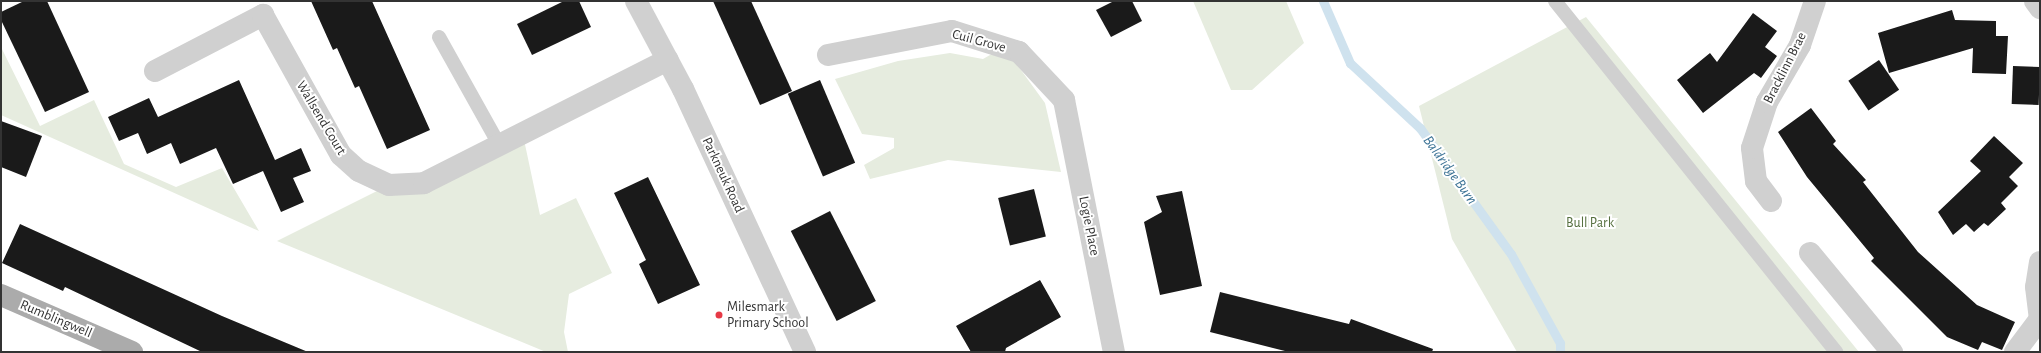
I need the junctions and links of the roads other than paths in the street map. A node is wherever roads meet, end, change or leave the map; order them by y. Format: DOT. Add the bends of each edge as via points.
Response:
graph roads {
  1 [pos="636,1"];
  2 [pos="1555,1"];
  3 [pos="1815,1"];
  4 [pos="2035,1"];
  5 [pos="2040,8"];
  6 [pos="439,37"];
  7 [pos="828,55"];
  8 [pos="668,60"];
  9 [pos="155,71"];
  10 [pos="1064,100"];
  11 [pos="500,146"];
  12 [pos="1770,201"];
  13 [pos="1810,253"];
  14 [pos="2040,262"];
  15 [pos="1,295"];
  16 [pos="2039,321"];
  17 [pos="123,350"];
  18 [pos="805,352"];
  19 [pos="1114,352"];
  20 [pos="1836,352"];
  21 [pos="1892,352"];
  22 [pos="2015,352"];
  1 -- 8 [label="street, Parkneuk Road"];
  2 -- 20 [label="lane"];
  3 -- 12 [label="street, Bracklinn Brae" via="1800,45 1767,102 1752,148 1756,181"];
  4 -- 5 [label="street"];
  6 -- 11 [label="lane"];
  7 -- 10 [label="street, Cuil Grove" via="952,31 1018,52"];
  8 -- 11 [label="street, Wallsend Court"];
  8 -- 18 [label="street, Parkneuk Road"];
  9 -- 11 [label="street, Wallsend Court" via="262,15 340,155 359,171 389,185 424,183"];
  10 -- 19 [label="street, Logie Place"];
  13 -- 21 [label="street"];
  14 -- 16 [label="street" via="2036,287"];
  15 -- 17 [label="main road, Rumblingwell"];
  16 -- 22 [label="street"];
}
